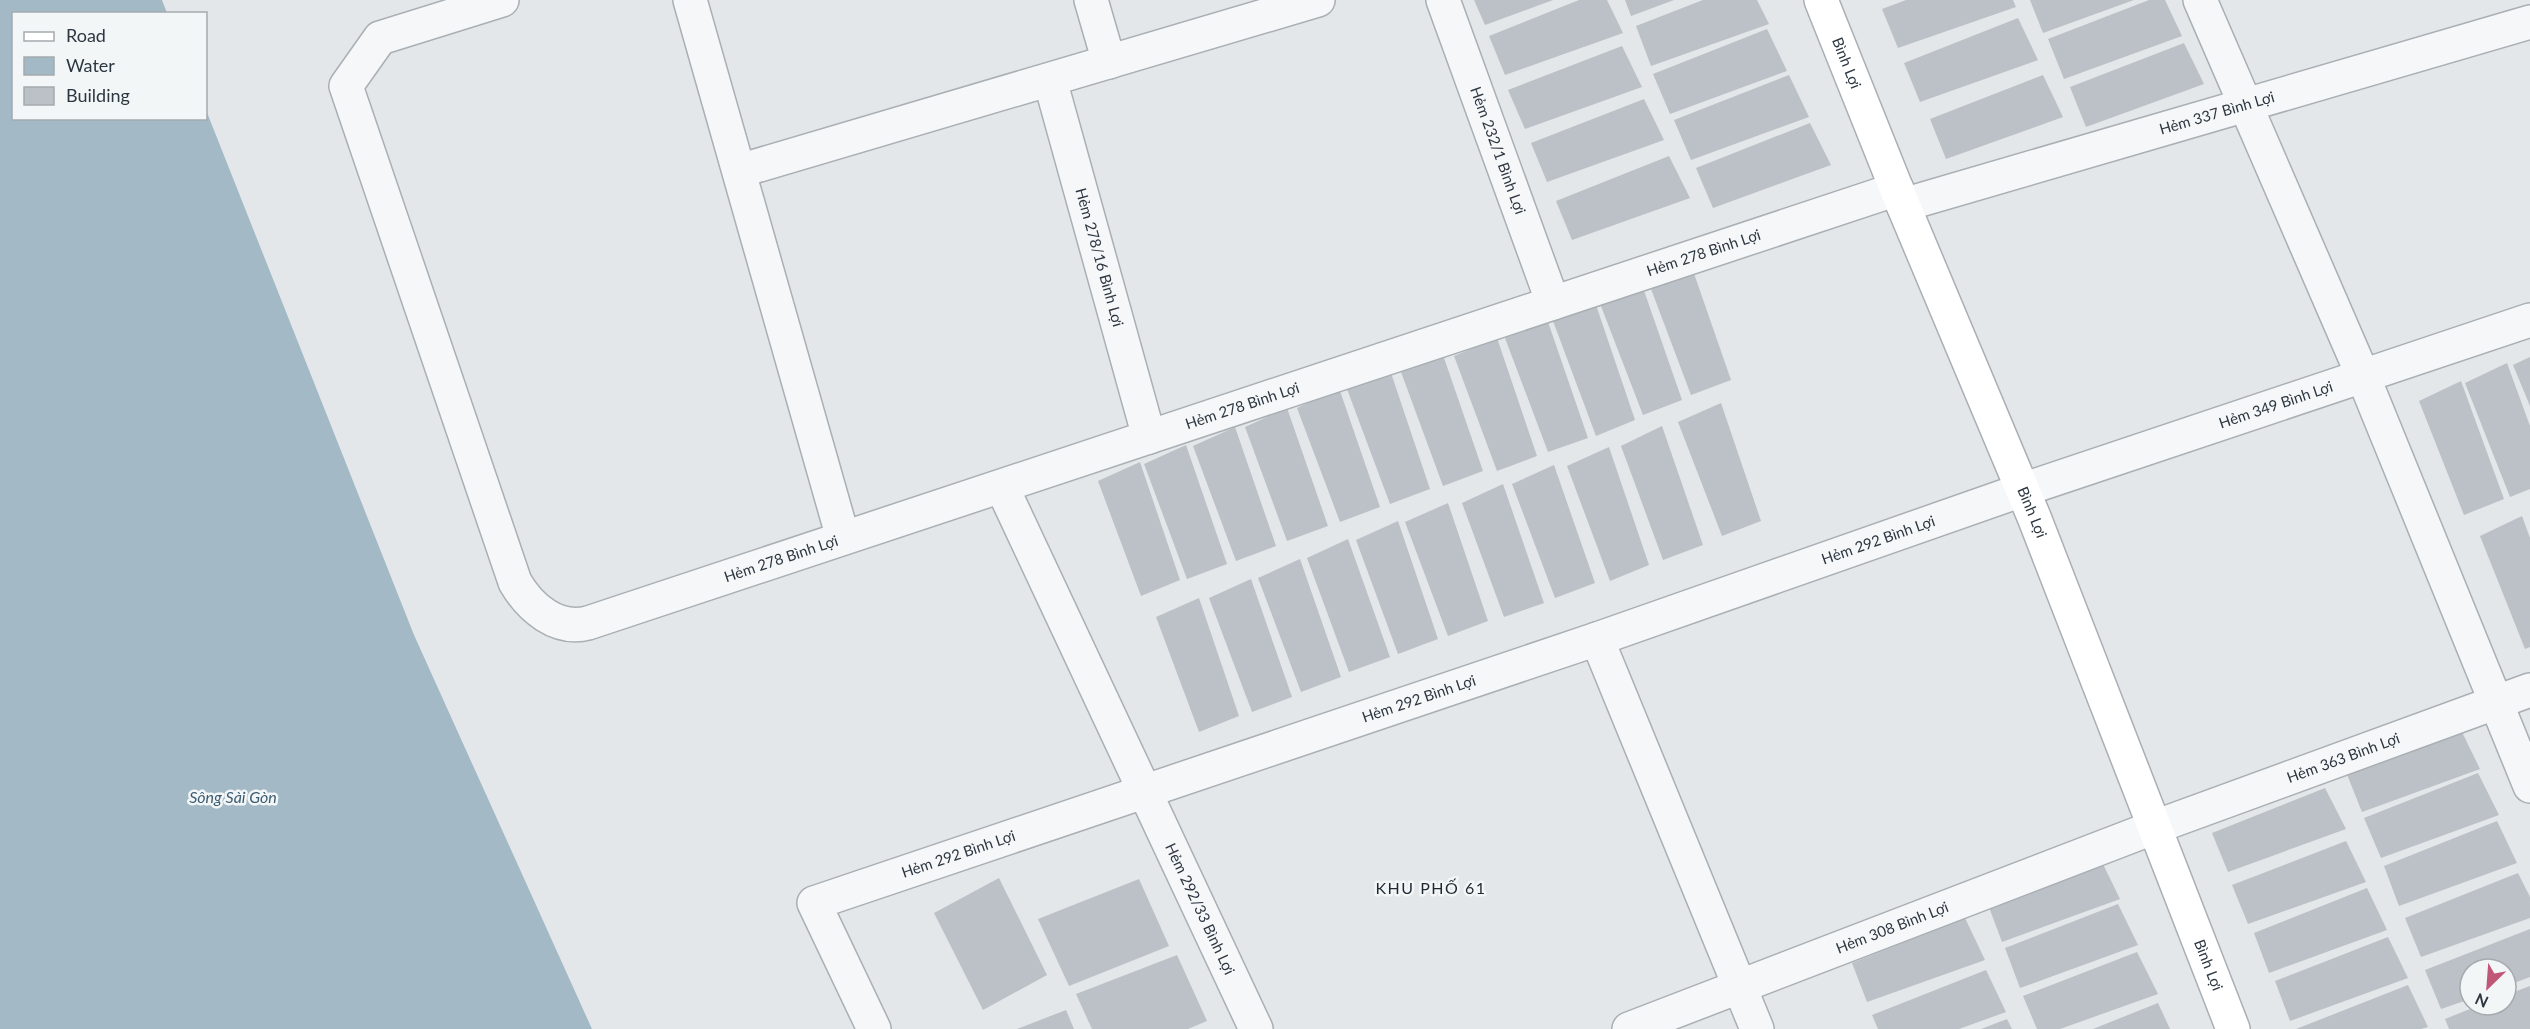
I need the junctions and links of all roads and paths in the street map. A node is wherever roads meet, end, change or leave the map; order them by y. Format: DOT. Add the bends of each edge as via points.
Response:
graph roads {
  1 [pos="502,0"];
  2 [pos="690,0"];
  3 [pos="1091,0"];
  4 [pos="1318,0"];
  5 [pos="1443,0"];
  6 [pos="1821,0"];
  7 [pos="2200,0"];
  8 [pos="2530,22"];
  9 [pos="1109,62"];
  10 [pos="1050,80"];
  11 [pos="2245,105"];
  12 [pos="739,171"];
  13 [pos="1900,197"];
  14 [pos="1553,303"];
  15 [pos="2530,320"];
  16 [pos="2363,376"];
  17 [pos="1149,437"];
  18 [pos="1002,487"];
  19 [pos="2022,490"];
  20 [pos="843,538"];
  21 [pos="1597,639"];
  22 [pos="2530,690"];
  23 [pos="2497,702"];
  24 [pos="2530,786"];
  25 [pos="1143,791"];
  26 [pos="2155,827"];
  27 [pos="1740,988"];
  28 [pos="874,1029"];
  29 [pos="1256,1029"];
  30 [pos="1629,1029"];
  31 [pos="1756,1029"];
  32 [pos="2233,1029"];
  1 -- 20 [label="street, Hẻm 278 Bình Lợi" via="380,38 346,86 515,582 528,601 569,626"];
  2 -- 12 [label="street"];
  3 -- 9 [label="street"];
  4 -- 9 [label="street"];
  5 -- 14 [label="street, Hẻm 232/1 Bình Lợi"];
  6 -- 13 [label="street, Bình Lợi"];
  7 -- 11 [label="street"];
  8 -- 11 [label="street, Hẻm 337 Bình Lợi"];
  9 -- 10 [label="street"];
  10 -- 12 [label="street"];
  10 -- 17 [label="street, Hẻm 278/16 Bình Lợi"];
  11 -- 13 [label="street, Hẻm 337 Bình Lợi"];
  11 -- 16 [label="street"];
  12 -- 20 [label="street"];
  13 -- 14 [label="street, Hẻm 278 Bình Lợi"];
  13 -- 19 [label="street, Bình Lợi"];
  14 -- 17 [label="street, Hẻm 278 Bình Lợi"];
  15 -- 16 [label="street, Hẻm 349 Bình Lợi"];
  16 -- 19 [label="street, Hẻm 349 Bình Lợi"];
  16 -- 23 [label="street"];
  17 -- 18 [label="street, Hẻm 278 Bình Lợi"];
  18 -- 20 [label="street, Hẻm 278 Bình Lợi"];
  18 -- 25 [label="street, Hẻm 292/33 Bình Lợi"];
  19 -- 21 [label="street, Hẻm 292 Bình Lợi"];
  19 -- 26 [label="street, Bình Lợi"];
  21 -- 25 [label="street, Hẻm 292 Bình Lợi"];
  21 -- 27 [label="street"];
  22 -- 23 [label="street, Hẻm 363 Bình Lợi"];
  23 -- 24 [label="street"];
  23 -- 26 [label="street, Hẻm 363 Bình Lợi"];
  25 -- 28 [label="street, Hẻm 292 Bình Lợi" via="814,903"];
  25 -- 29 [label="street, Hẻm 292/33 Bình Lợi"];
  26 -- 27 [label="street, Hẻm 308 Bình Lợi"];
  26 -- 32 [label="street, Bình Lợi"];
  27 -- 30 [label="street, Hẻm 308 Bình Lợi"];
  27 -- 31 [label="street"];
}
